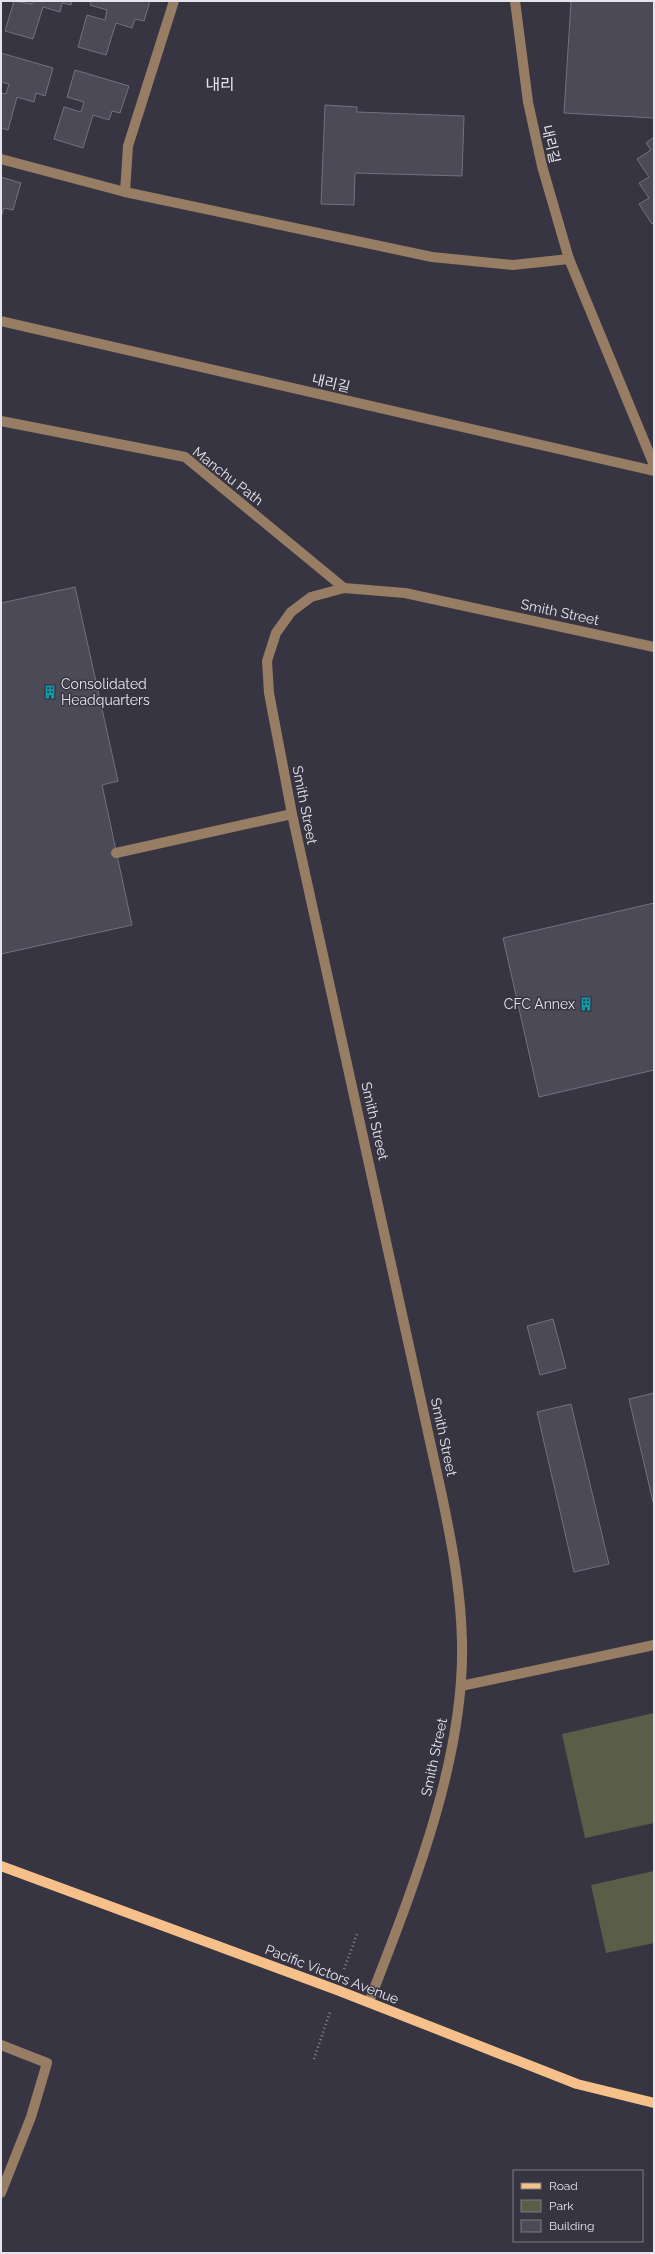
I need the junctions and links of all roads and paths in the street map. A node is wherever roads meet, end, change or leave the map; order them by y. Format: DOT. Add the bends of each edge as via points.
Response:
graph roads {
  1 [pos="174,1"];
  2 [pos="515,1"];
  3 [pos="1,159"];
  4 [pos="125,192"];
  5 [pos="569,260"];
  6 [pos="1,321"];
  7 [pos="1,421"];
  8 [pos="654,465"];
  9 [pos="654,471"];
  10 [pos="344,588"];
  11 [pos="654,647"];
  12 [pos="292,814"];
  13 [pos="116,853"];
  14 [pos="654,1645"];
  15 [pos="461,1686"];
  16 [pos="1,1866"];
  17 [pos="369,2002"];
  18 [pos="1,2045"];
  19 [pos="654,2103"];
  20 [pos="1,2193"];
  1 -- 4 [label="street" via="128,146"];
  2 -- 5 [label="street, 내리길" via="528,102 542,166"];
  3 -- 4 [label="street"];
  4 -- 5 [label="street" via="432,257 513,265"];
  5 -- 8 [label="street, 내리길"];
  6 -- 9 [label="street, 내리길"];
  7 -- 10 [label="street, Manchu Path" via="185,457"];
  10 -- 11 [label="street, Smith Street" via="405,593"];
  10 -- 12 [label="street, Smith Street" via="310,597 291,612 276,633 267,661 269,693"];
  12 -- 13 [label="street"];
  12 -- 15 [label="street, Smith Street" via="421,1395 456,1568 462,1642"];
  14 -- 15 [label="street"];
  15 -- 17 [label="street, Smith Street" via="452,1749 433,1822"];
  16 -- 17 [label="main road, Pacific Victors Avenue"];
  17 -- 19 [label="main road, Pacific Victors Avenue" via="577,2084"];
  18 -- 20 [label="street" via="47,2062 31,2118"];
}
